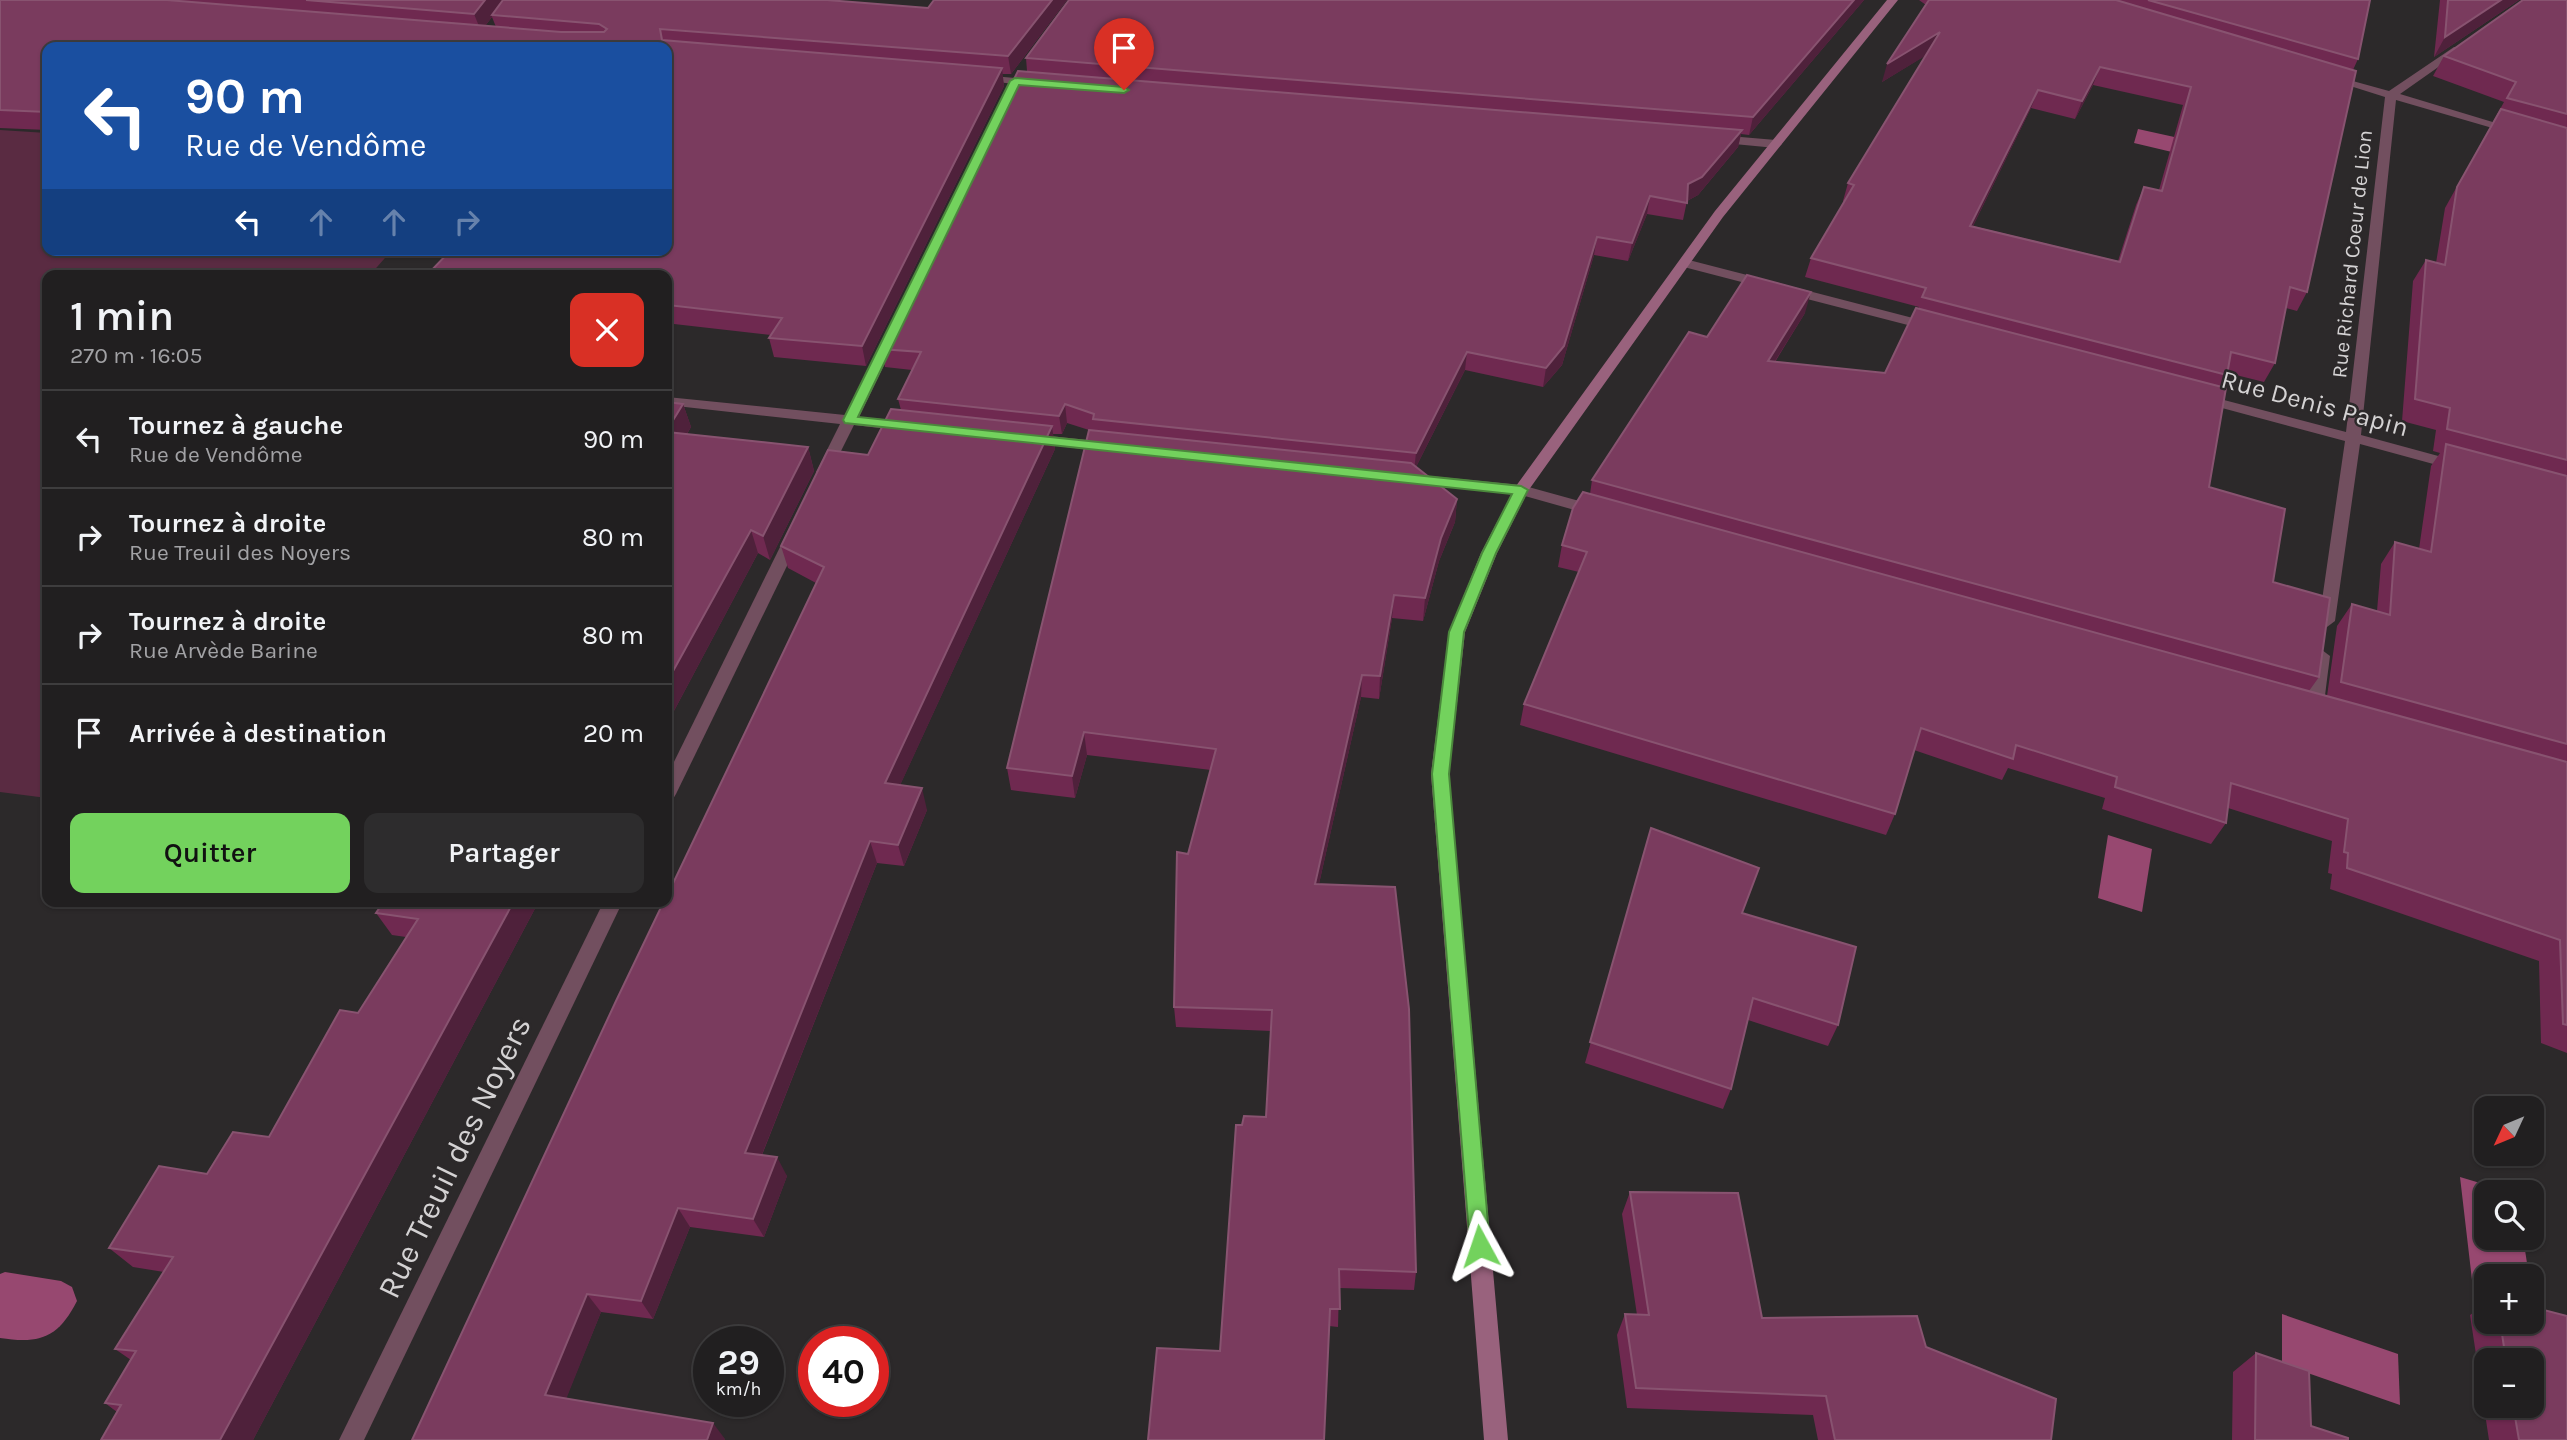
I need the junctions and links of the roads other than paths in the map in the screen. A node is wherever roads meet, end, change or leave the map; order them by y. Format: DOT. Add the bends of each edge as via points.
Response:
graph roads {
  1 [pos="1893,0"];
  2 [pos="2466,44"];
  3 [pos="2324,76"];
  4 [pos="973,78"];
  5 [pos="1043,83"];
  6 [pos="2390,95"];
  7 [pos="2529,134"];
  8 [pos="1705,138"];
  9 [pos="1776,144"];
  10 [pos="1685,262"];
  11 [pos="899,320"];
  12 [pos="1940,330"];
  13 [pos="2180,392"];
  14 [pos="672,402"];
  15 [pos="850,420"];
  16 [pos="918,427"];
  17 [pos="1014,437"];
  18 [pos="2353,438"];
  19 [pos="1124,449"];
  20 [pos="2473,470"];
  21 [pos="1398,477"];
  22 [pos="819,482"];
  23 [pos="1521,490"];
  24 [pos="1608,514"];
  25 [pos="801,520"];
  26 [pos="2314,711"];
  27 [pos="672,784"];
  28 [pos="611,907"];
  29 [pos="351,1440"];
  30 [pos="1496,1440"];
  1 -- 9 [label="street"];
  2 -- 6 [label="street, Rue Richard Coeur de Lion"];
  3 -- 6 [label="street"];
  4 -- 5 [label="street"];
  6 -- 7 [label="street"];
  6 -- 18 [label="street, Rue Richard Coeur de Lion"];
  8 -- 9 [label="street"];
  9 -- 10 [label="street"];
  10 -- 12 [label="street"];
  10 -- 23 [label="street"];
  11 -- 15 [label="street"];
  13 -- 18 [label="street, Rue Denis Papin"];
  14 -- 15 [label="street"];
  15 -- 16 [label="street"];
  15 -- 22 [label="street"];
  17 -- 19 [label="street"];
  18 -- 20 [label="street, Rue Denis Papin"];
  18 -- 26 [label="street, Rue Richard Coeur de Lion"];
  21 -- 23 [label="street"];
  23 -- 24 [label="street"];
  23 -- 30 [label="street" via="1457,632 1440,774"];
  25 -- 27 [label="street"];
  28 -- 29 [label="street, Rue Treuil des Noyers"];
}
